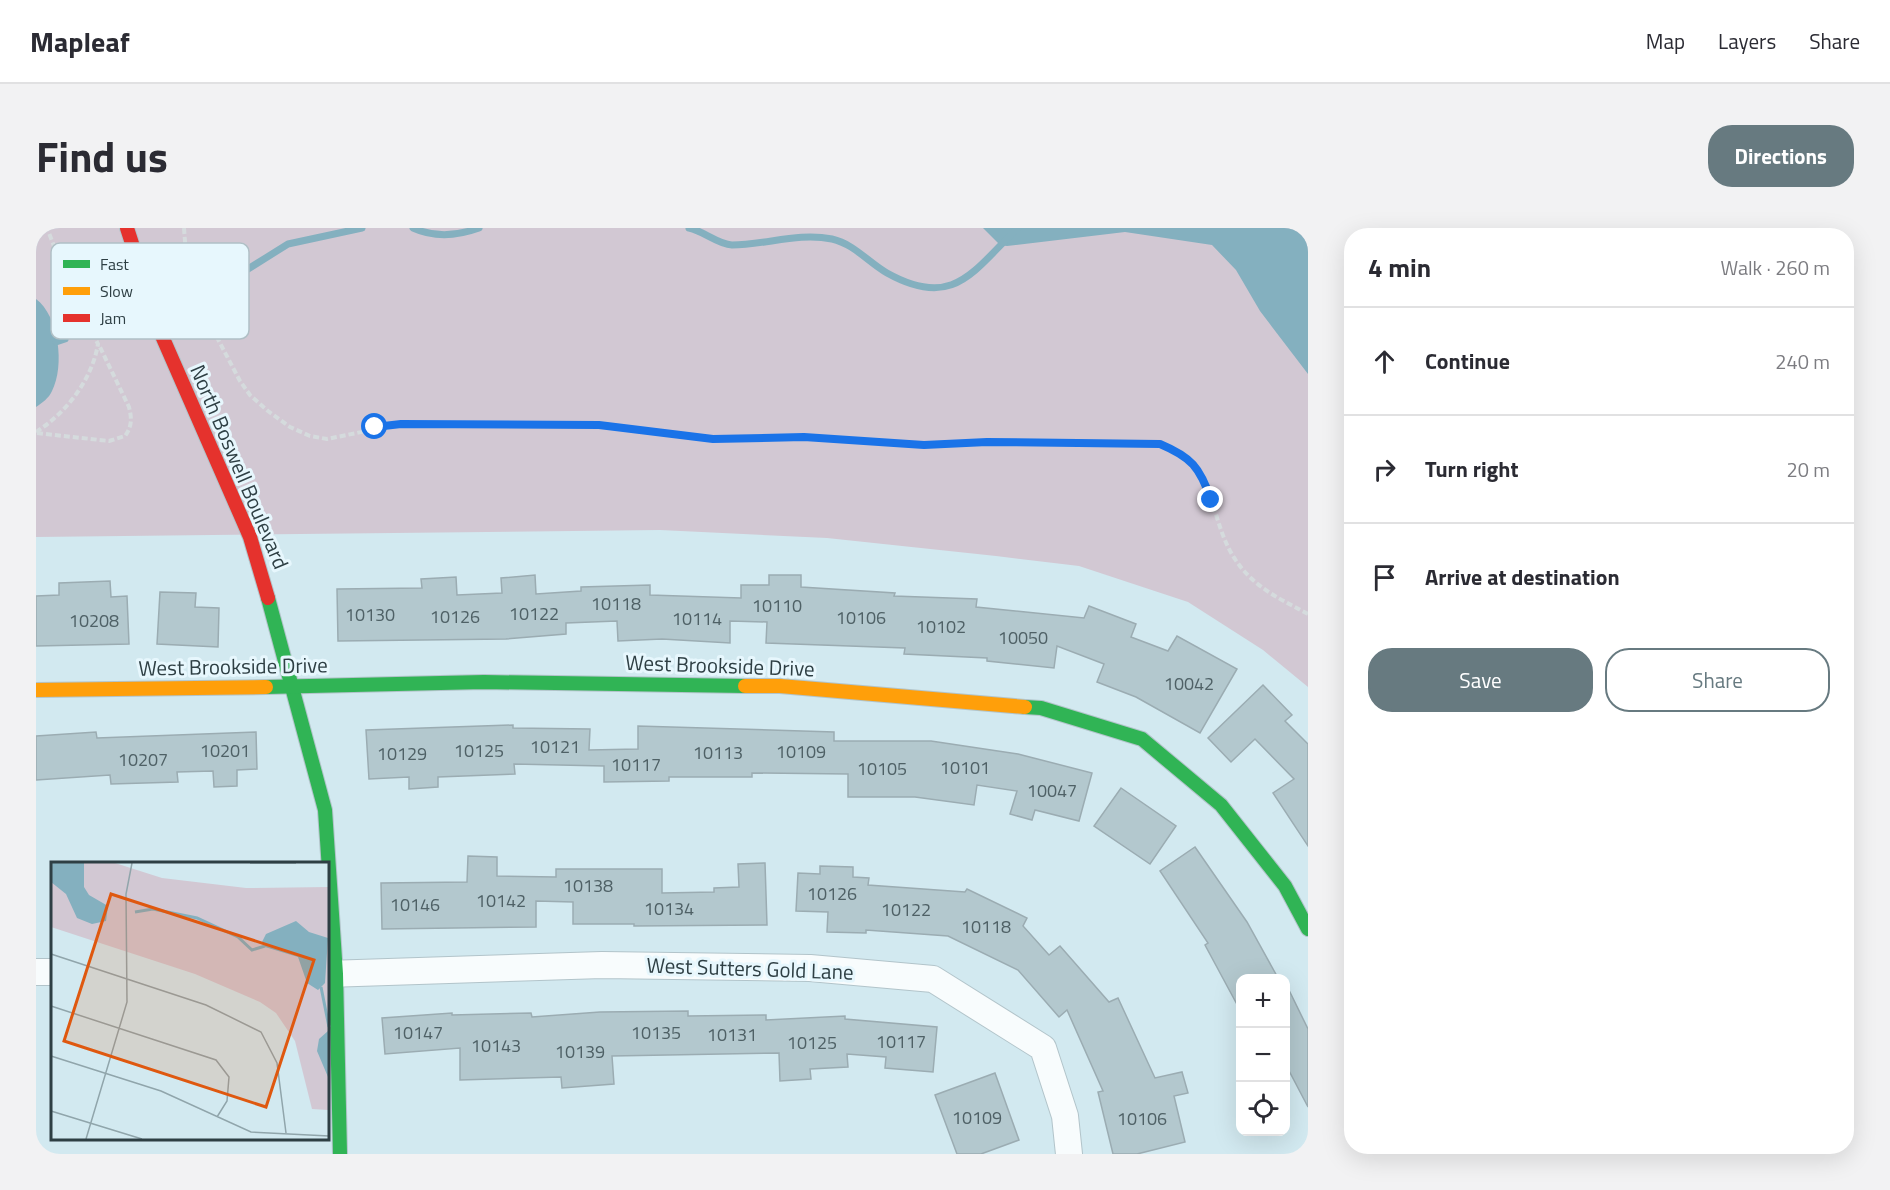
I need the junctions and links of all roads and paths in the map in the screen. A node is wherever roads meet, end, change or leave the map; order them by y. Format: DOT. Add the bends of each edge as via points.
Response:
graph roads {
  1 [pos="48,228"];
  2 [pos="127,228"];
  3 [pos="184,228"];
  4 [pos="54,243"];
  5 [pos="132,243"];
  6 [pos="185,243"];
  7 [pos="96,339"];
  8 [pos="163,339"];
  9 [pos="218,339"];
  10 [pos="98,344"];
  11 [pos="36,433"];
  12 [pos="1308,614"];
  13 [pos="294,688"];
  14 [pos="36,690"];
  15 [pos="327,862"];
  16 [pos="328,880"];
  17 [pos="1308,929"];
  18 [pos="332,974"];
  19 [pos="340,1154"];
  20 [pos="1070,1154"];
  1 -- 4 [label="path"];
  2 -- 5 [label="street, North Boswell Boulevard"];
  3 -- 6 [label="path"];
  7 -- 10 [label="path"];
  8 -- 13 [label="street, North Boswell Boulevard" via="250,537"];
  9 -- 12 [label="path" via="250,395 290,427 327,438 401,424 599,425 713,439 804,437 924,445 1160,444 1183,454 1196,467 1234,558 1251,579 1270,595"];
  10 -- 11 [label="path" via="94,362 78,391 59,416"];
  10 -- 11 [label="path" via="129,407 130,429 125,436 109,441"];
  13 -- 14 [label="street, West Brookside Drive"];
  13 -- 15 [label="street, North Boswell Boulevard" via="325,810"];
  13 -- 17 [label="street, West Brookside Drive" via="484,682 780,686 1041,708 1142,739 1221,805 1285,886"];
  16 -- 18 [label="street, North Boswell Boulevard"];
  18 -- 19 [label="street, North Boswell Boulevard"];
  18 -- 20 [label="street, West Sutters Gold Lane" via="602,965 810,968 933,979 1043,1048 1065,1116"];
}
